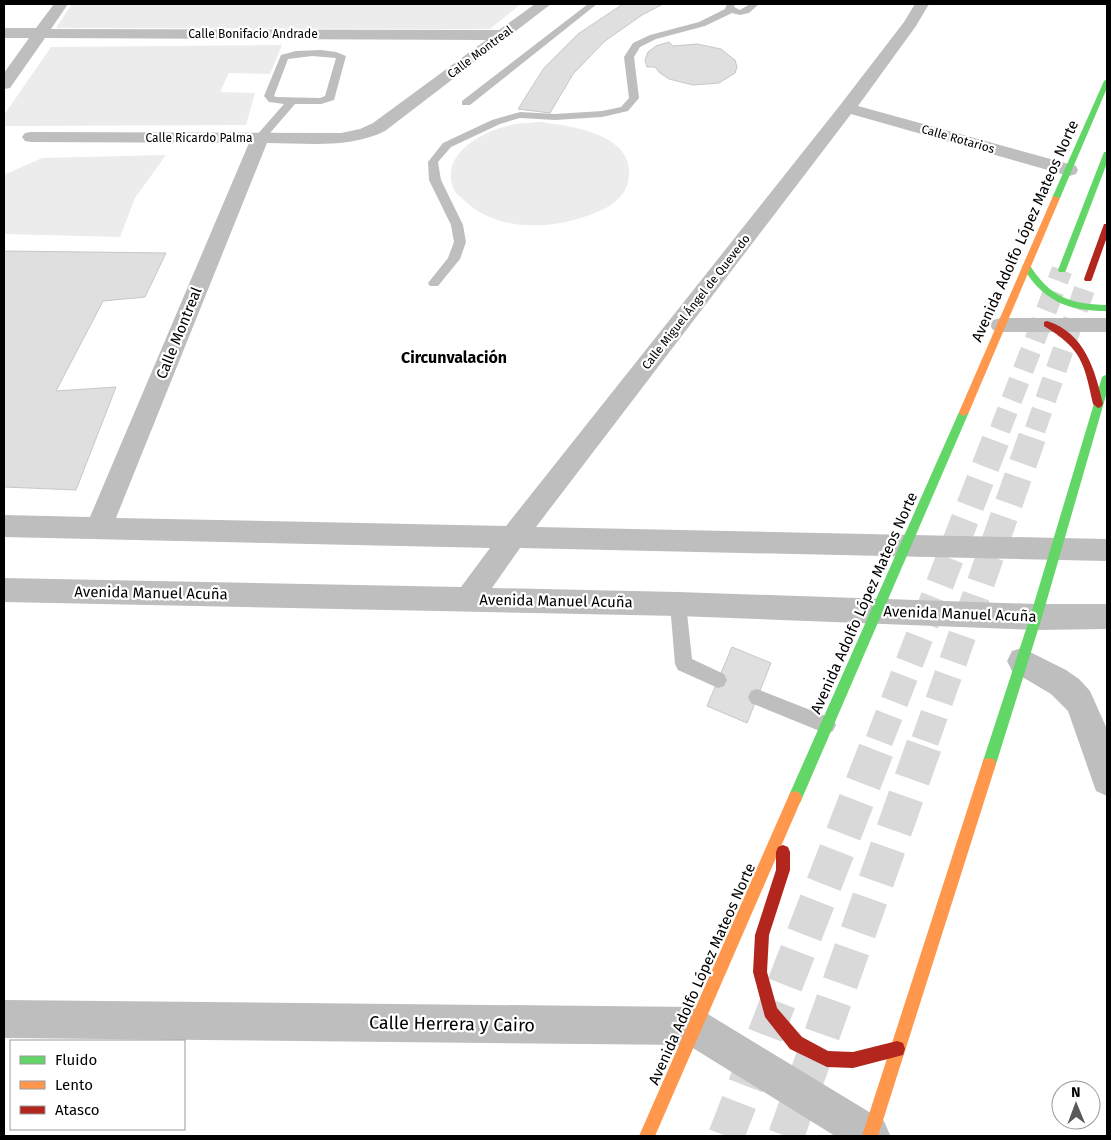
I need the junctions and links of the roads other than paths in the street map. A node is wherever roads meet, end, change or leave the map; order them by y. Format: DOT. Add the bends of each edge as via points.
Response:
graph roads {
  1 [pos="61,4"];
  2 [pos="544,4"];
  3 [pos="593,4"];
  4 [pos="755,4"];
  5 [pos="922,4"];
  6 [pos="731,7"];
  7 [pos="4,33"];
  8 [pos="40,33"];
  9 [pos="503,35"];
  10 [pos="1107,81"];
  11 [pos="4,84"];
  12 [pos="292,101"];
  13 [pos="466,103"];
  14 [pos="847,108"];
  15 [pos="366,134"];
  16 [pos="31,137"];
  17 [pos="260,138"];
  18 [pos="1107,154"];
  19 [pos="1069,170"];
  20 [pos="1107,226"];
  21 [pos="1026,266"];
  22 [pos="1062,270"];
  23 [pos="1088,279"];
  24 [pos="434,283"];
  25 [pos="1107,308"];
  26 [pos="1047,324"];
  27 [pos="1107,324"];
  28 [pos="1001,325"];
  29 [pos="1107,377"];
  30 [pos="1098,404"];
  31 [pos="4,526"];
  32 [pos="99,528"];
  33 [pos="514,537"];
  34 [pos="906,546"];
  35 [pos="1056,549"];
  36 [pos="1107,550"];
  37 [pos="4,590"];
  38 [pos="468,600"];
  39 [pos="678,604"];
  40 [pos="878,611"];
  41 [pos="1036,617"];
  42 [pos="1107,617"];
  43 [pos="1022,660"];
  44 [pos="718,680"];
  45 [pos="757,697"];
  46 [pos="827,725"];
  47 [pos="1107,780"];
  48 [pos="783,828"];
  49 [pos="4,1019"];
  50 [pos="693,1026"];
  51 [pos="897,1049"];
  52 [pos="870,1135"];
  53 [pos="647,1136"];
  1 -- 8 [label="street"];
  2 -- 9 [label="street, Calle Montreal"];
  3 -- 13 [label="lane"];
  4 -- 6 [label="lane" via="747,12"];
  5 -- 14 [label="street, Calle Miguel Ángel de Quevedo"];
  6 -- 24 [label="lane" via="712,21 653,37 636,45 629,57 634,98 624,109 555,117 520,115 496,122 447,145 433,162 435,180 457,225 460,242 454,259"];
  7 -- 8 [label="street, Calle Bonifacio Andrade"];
  8 -- 9 [label="street, Calle Bonifacio Andrade"];
  8 -- 11 [label="street"];
  9 -- 15 [label="street, Calle Montreal"];
  10 -- 19 [label="main road, Avenida Adolfo López Mateos Norte"];
  12 -- 12 [label="lane" via="330,98 341,56 301,54 284,57 269,96 273,100"];
  12 -- 17 [label="lane"];
  14 -- 19 [label="street, Calle Rotarios"];
  14 -- 33 [label="street, Calle Miguel Ángel de Quevedo"];
  15 -- 17 [label="street, Calle Ricardo Palma" via="341,138"];
  16 -- 17 [label="street, Calle Ricardo Palma"];
  17 -- 32 [label="street, Calle Montreal"];
  18 -- 22 [label="main road"];
  19 -- 21 [label="main road, Avenida Adolfo López Mateos Norte"];
  20 -- 23 [label="main road"];
  21 -- 25 [label="main road" via="1035,284 1055,299 1082,308"];
  21 -- 28 [label="main road, Avenida Adolfo López Mateos Norte"];
  26 -- 27 [label="street"];
  26 -- 28 [label="street"];
  26 -- 30 [label="main road" via="1074,339 1082,349 1088,360"];
  28 -- 34 [label="main road, Avenida Adolfo López Mateos Norte"];
  29 -- 30 [label="main road"];
  30 -- 35 [label="main road"];
  31 -- 32 [label="street"];
  32 -- 33 [label="street"];
  33 -- 34 [label="street"];
  33 -- 38 [label="street, Calle Miguel Ángel de Quevedo"];
  34 -- 35 [label="street"];
  34 -- 40 [label="main road, Avenida Adolfo López Mateos Norte"];
  35 -- 36 [label="street"];
  35 -- 41 [label="main road"];
  37 -- 38 [label="street, Avenida Manuel Acuña"];
  38 -- 39 [label="street, Avenida Manuel Acuña"];
  39 -- 40 [label="street, Avenida Manuel Acuña"];
  39 -- 44 [label="lane" via="684,664"];
  40 -- 41 [label="street, Avenida Manuel Acuña"];
  40 -- 46 [label="main road, Avenida Adolfo López Mateos Norte"];
  41 -- 42 [label="street, Avenida Manuel Acuña"];
  41 -- 43 [label="main road"];
  43 -- 47 [label="street" via="1075,695"];
  43 -- 51 [label="main road"];
  45 -- 46 [label="lane"];
  46 -- 48 [label="main road, Avenida Adolfo López Mateos Norte"];
  48 -- 50 [label="main road, Avenida Adolfo López Mateos Norte"];
  48 -- 51 [label="main road" via="783,870 762,935 760,972 770,1012 796,1043 828,1059 853,1060"];
  49 -- 50 [label="street, Calle Herrera y Cairo"];
  50 -- 52 [label="street"];
  50 -- 53 [label="main road, Avenida Adolfo López Mateos Norte"];
  51 -- 52 [label="main road"];
}
